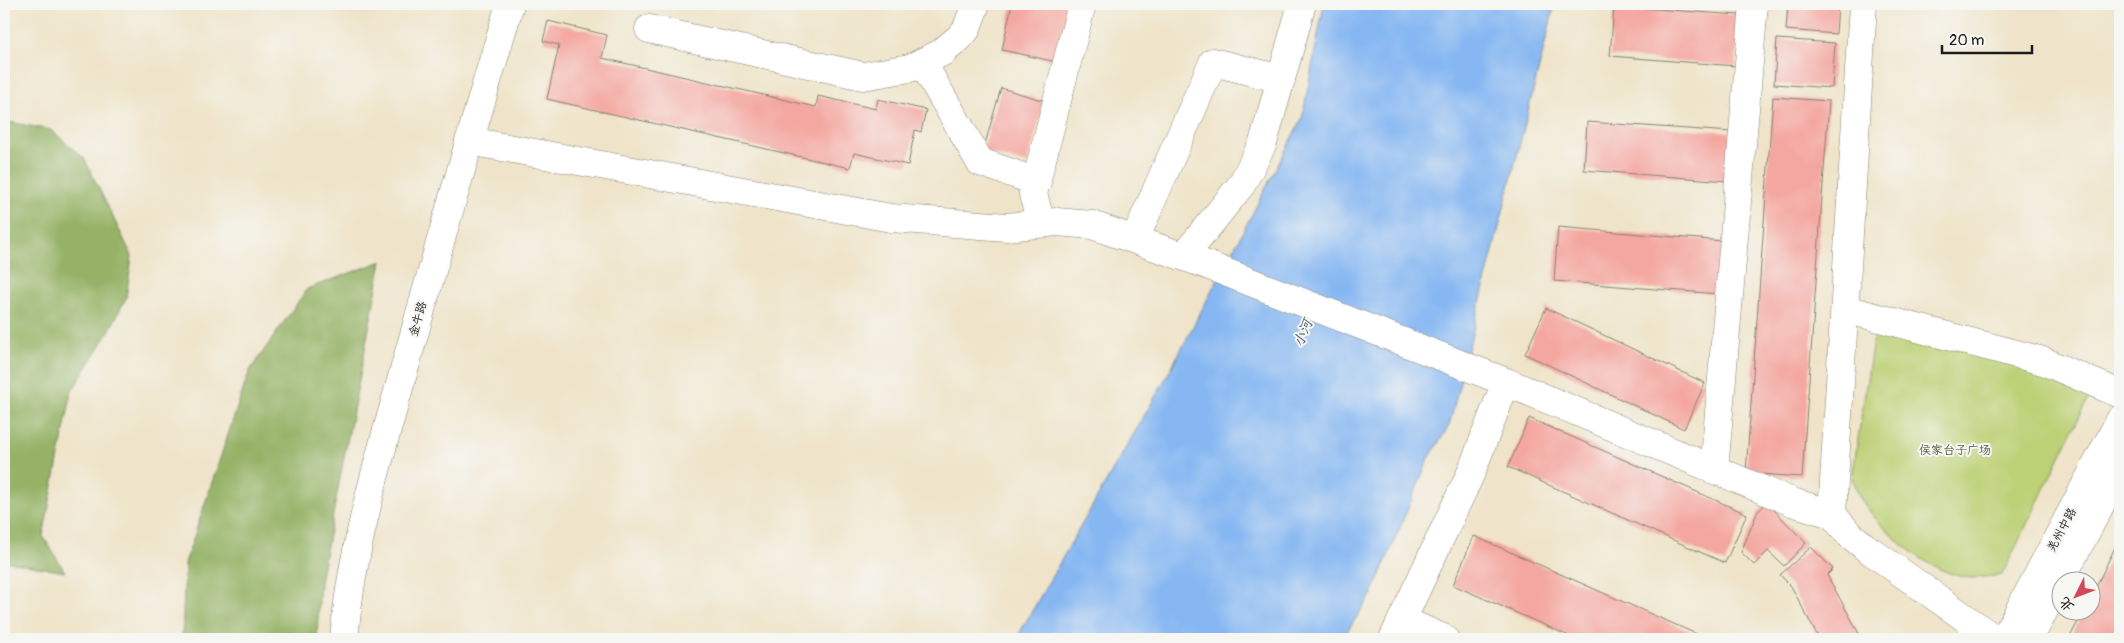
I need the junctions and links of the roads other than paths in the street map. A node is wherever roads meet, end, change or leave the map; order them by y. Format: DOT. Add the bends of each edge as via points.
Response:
graph roads {
  1 [pos="510,4"];
  2 [pos="976,4"];
  3 [pos="1082,4"];
  4 [pos="1302,4"];
  5 [pos="1754,4"];
  6 [pos="1863,4"];
  7 [pos="649,29"];
  8 [pos="922,62"];
  9 [pos="1281,79"];
  10 [pos="469,141"];
  11 [pos="1037,182"];
  12 [pos="1041,223"];
  13 [pos="1135,240"];
  14 [pos="1193,260"];
  15 [pos="1845,309"];
  16 [pos="1506,382"];
  17 [pos="2120,394"];
  18 [pos="2120,420"];
  19 [pos="2120,468"];
  20 [pos="1714,470"];
  21 [pos="1832,514"];
  22 [pos="1397,630"];
  23 [pos="344,639"];
  24 [pos="1445,639"];
  25 [pos="1995,639"];
  26 [pos="2004,639"];
  27 [pos="2029,639"];
  1 -- 10 [label="street, 金牛路"];
  2 -- 8 [label="street" via="966,30 959,38 941,53"];
  3 -- 11 [label="street"];
  4 -- 9 [label="street"];
  5 -- 20 [label="street"];
  6 -- 15 [label="street"];
  7 -- 8 [label="street" via="863,76 910,68"];
  8 -- 11 [label="street" via="980,162"];
  9 -- 13 [label="street" via="1213,62"];
  9 -- 14 [label="street" via="1263,143 1242,184"];
  10 -- 12 [label="street" via="891,218 1006,227"];
  10 -- 23 [label="street, 金牛路" via="376,468 356,555"];
  11 -- 12 [label="street" via="1033,194"];
  12 -- 13 [label="street" via="1092,225"];
  13 -- 14 [label="street"];
  14 -- 16 [label="street"];
  15 -- 17 [label="street" via="2043,362"];
  15 -- 21 [label="street"];
  16 -- 20 [label="street"];
  16 -- 22 [label="street" via="1470,475"];
  18 -- 26 [label="street, 羌州中路"];
  19 -- 27 [label="street, 羌州中路"];
  20 -- 21 [label="street" via="1792,502"];
  21 -- 25 [label="street" via="1865,547"];
  22 -- 24 [label="street"];
}
